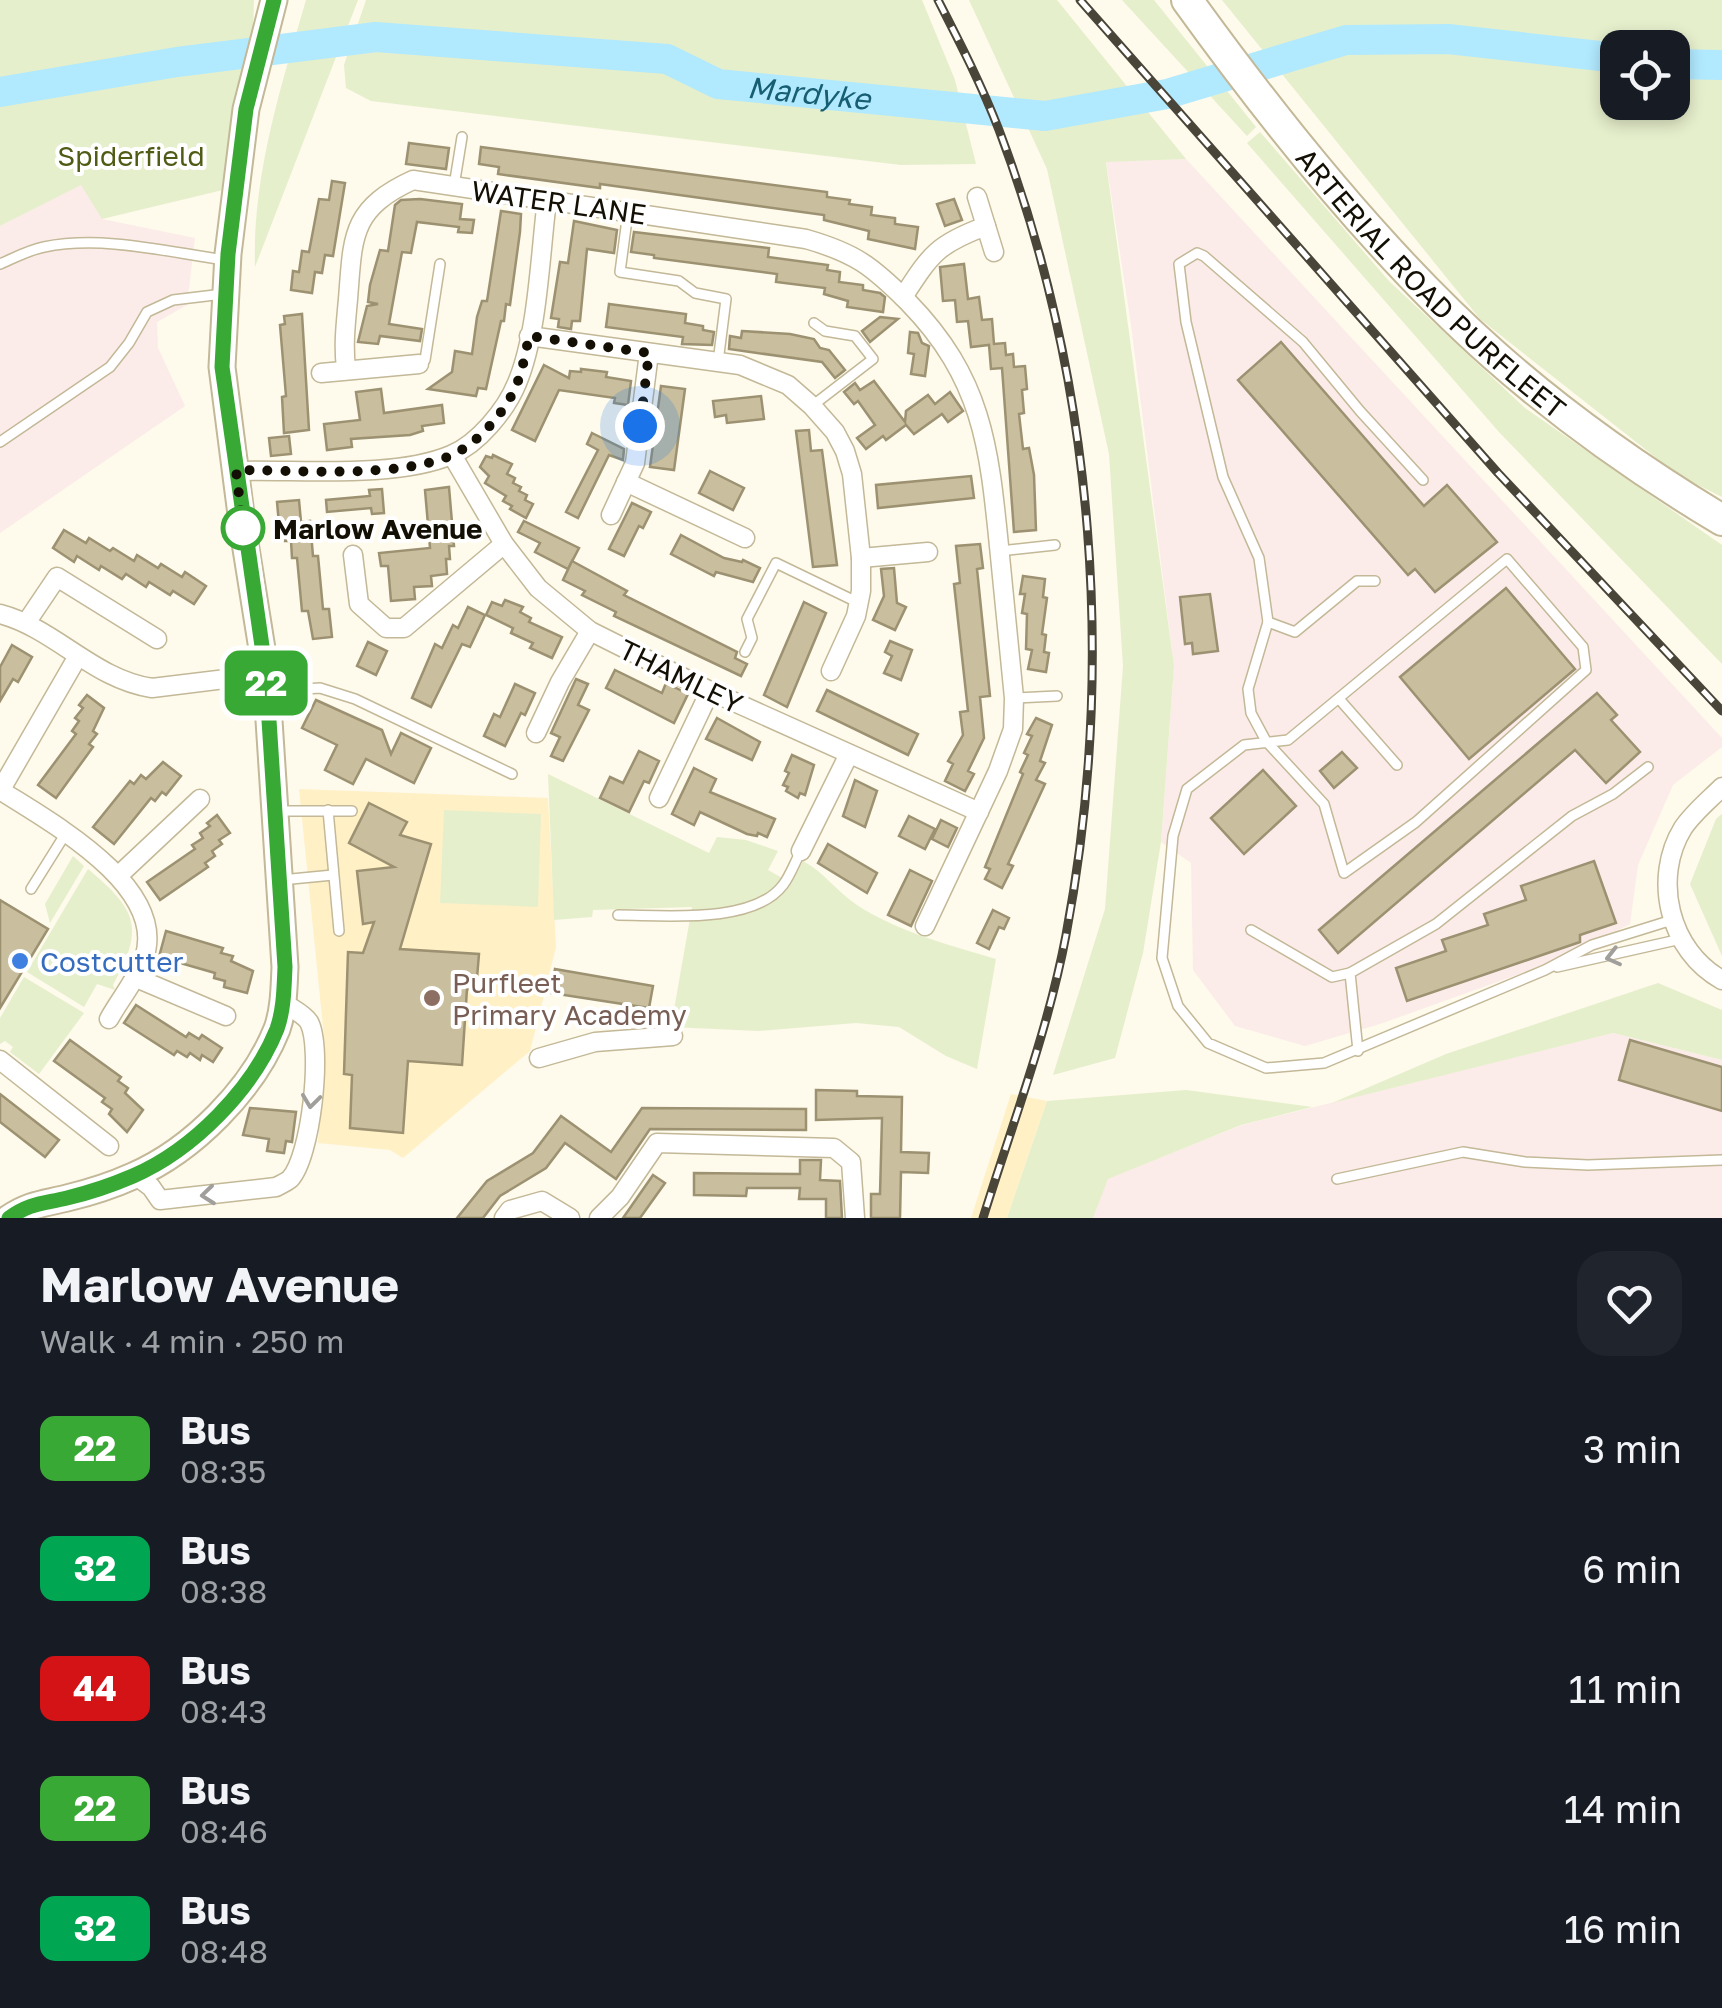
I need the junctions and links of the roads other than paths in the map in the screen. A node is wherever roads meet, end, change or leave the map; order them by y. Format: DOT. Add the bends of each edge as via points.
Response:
graph roads {
  1 [pos="274,0"];
  2 [pos="1187,0"];
  3 [pos="462,137"];
  4 [pos="454,186"];
  5 [pos="977,198"];
  6 [pos="546,200"];
  7 [pos="628,212"];
  8 [pos="986,226"];
  9 [pos="994,252"];
  10 [pos="228,261"];
  11 [pos="0,264"];
  12 [pos="440,264"];
  13 [pos="226,294"];
  14 [pos="902,297"];
  15 [pos="814,323"];
  16 [pos="529,336"];
  17 [pos="649,353"];
  18 [pos="718,362"];
  19 [pos="419,364"];
  20 [pos="346,368"];
  21 [pos="320,373"];
  22 [pos="812,406"];
  23 [pos="0,442"];
  24 [pos="452,455"];
  25 [pos="236,470"];
  26 [pos="1424,480"];
  27 [pos="626,482"];
  28 [pos="612,515"];
  29 [pos="1722,520"];
  30 [pos="745,538"];
  31 [pos="504,544"];
  32 [pos="1055,545"];
  33 [pos="1000,551"];
  34 [pos="928,552"];
  35 [pos="353,555"];
  36 [pos="861,558"];
  37 [pos="1375,581"];
  38 [pos="858,602"];
  39 [pos="0,614"];
  40 [pos="1268,622"];
  41 [pos="26,623"];
  42 [pos="590,631"];
  43 [pos="157,639"];
  44 [pos="745,652"];
  45 [pos="78,656"];
  46 [pos="831,671"];
  47 [pos="266,674"];
  48 [pos="710,692"];
  49 [pos="1057,696"];
  50 [pos="1014,698"];
  51 [pos="1340,700"];
  52 [pos="266,706"];
  53 [pos="536,733"];
  54 [pos="1266,741"];
  55 [pos="849,754"];
  56 [pos="1397,765"];
  57 [pos="1648,767"];
  58 [pos="512,774"];
  59 [pos="1722,788"];
  60 [pos="0,790"];
  61 [pos="659,798"];
  62 [pos="200,799"];
  63 [pos="328,810"];
  64 [pos="352,810"];
  65 [pos="274,811"];
  66 [pos="978,812"];
  67 [pos="66,832"];
  68 [pos="801,851"];
  69 [pos="333,875"];
  70 [pos="118,876"];
  71 [pos="278,880"];
  72 [pos="30,889"];
  73 [pos="618,915"];
  74 [pos="1672,920"];
  75 [pos="925,926"];
  76 [pos="1252,930"];
  77 [pos="339,931"];
  78 [pos="1681,940"];
  79 [pos="1545,970"];
  80 [pos="1350,972"];
  81 [pos="134,977"];
  82 [pos="1722,980"];
  83 [pos="284,1003"];
  84 [pos="226,1016"];
  85 [pos="108,1019"];
  86 [pos="673,1036"];
  87 [pos="1358,1051"];
  88 [pos="539,1058"];
  89 [pos="0,1060"];
  90 [pos="110,1146"];
  91 [pos="1722,1160"];
  92 [pos="135,1175"];
  93 [pos="1337,1179"];
  94 [pos="9,1218"];
  95 [pos="504,1218"];
  96 [pos="570,1218"];
  97 [pos="599,1218"];
  98 [pos="854,1218"];
  1 -- 10 [label="street" via="246,109"];
  2 -- 29 [label="main road, ARTERIAL ROAD PURFLEET" via="1352,208 1493,354 1636,465"];
  3 -- 4 [label="lane"];
  4 -- 6 [label="street, WATER LANE"];
  4 -- 20 [label="street, WATER LANE" via="413,180 365,214 353,236"];
  5 -- 8 [label="street"];
  6 -- 7 [label="street, WATER LANE"];
  6 -- 16 [label="street"];
  7 -- 14 [label="street, WATER LANE" via="848,251"];
  7 -- 18 [label="lane" via="620,272 680,281 695,293 726,299"];
  8 -- 9 [label="street"];
  8 -- 14 [label="street" via="932,252"];
  10 -- 11 [label="lane" via="132,245 72,244 42,247"];
  10 -- 13 [label="street"];
  12 -- 19 [label="lane" via="425,360"];
  13 -- 23 [label="lane" via="173,300 147,312 110,367"];
  13 -- 25 [label="street" via="222,367"];
  14 -- 33 [label="street, WATER LANE" via="943,340 964,376 984,429"];
  15 -- 22 [label="lane" via="856,336 873,358"];
  16 -- 17 [label="street"];
  16 -- 24 [label="street" via="517,385 484,432"];
  17 -- 18 [label="street"];
  17 -- 27 [label="street" via="635,463"];
  18 -- 22 [label="street" via="788,385"];
  19 -- 20 [label="street"];
  20 -- 21 [label="street"];
  22 -- 36 [label="street" via="845,450"];
  24 -- 25 [label="street" via="368,470"];
  24 -- 31 [label="street, THAMLEY"];
  25 -- 47 [label="street"];
  26 -- 40 [label="lane" via="1303,342 1204,256 1179,264 1206,410 1223,478 1259,558"];
  27 -- 28 [label="street"];
  27 -- 30 [label="street"];
  31 -- 35 [label="street" via="404,628 386,628 359,604"];
  31 -- 42 [label="street, THAMLEY" via="538,588"];
  32 -- 33 [label="lane"];
  33 -- 50 [label="street, WATER LANE"];
  34 -- 36 [label="street"];
  36 -- 38 [label="street"];
  37 -- 40 [label="lane" via="1357,582 1295,632"];
  38 -- 44 [label="lane" via="776,563 746,620 752,638"];
  38 -- 46 [label="street"];
  39 -- 41 [label="street"];
  40 -- 54 [label="lane" via="1248,689 1251,713"];
  41 -- 43 [label="street" via="56,577"];
  41 -- 45 [label="street"];
  42 -- 48 [label="street, THAMLEY"];
  42 -- 53 [label="street"];
  45 -- 47 [label="street" via="106,674 152,688"];
  45 -- 60 [label="street"];
  47 -- 52 [label="street"];
  48 -- 55 [label="street, THAMLEY"];
  48 -- 61 [label="street"];
  49 -- 50 [label="lane"];
  50 -- 66 [label="street, WATER LANE" via="1013,729"];
  51 -- 54 [label="lane" via="1288,740"];
  51 -- 54 [label="lane" via="1508,560 1582,647 1586,670 1416,822 1344,872 1324,804"];
  51 -- 56 [label="lane"];
  52 -- 58 [label="lane" via="320,688"];
  52 -- 65 [label="street"];
  54 -- 87 [label="lane" via="1244,745 1187,789 1173,836 1162,958 1178,1006 1208,1042 1266,1068 1324,1064"];
  55 -- 66 [label="street, THAMLEY"];
  55 -- 68 [label="street"];
  57 -- 80 [label="lane" via="1572,816 1436,924"];
  59 -- 74 [label="street" via="1686,823 1672,854"];
  60 -- 67 [label="street"];
  62 -- 70 [label="street"];
  63 -- 64 [label="lane"];
  63 -- 65 [label="lane"];
  63 -- 69 [label="lane"];
  65 -- 71 [label="street"];
  66 -- 75 [label="street, WATER LANE"];
  67 -- 70 [label="street"];
  67 -- 72 [label="lane"];
  68 -- 73 [label="lane" via="782,887 735,911"];
  69 -- 71 [label="lane"];
  69 -- 77 [label="lane"];
  70 -- 81 [label="street" via="147,932"];
  71 -- 83 [label="street"];
  74 -- 78 [label="street"];
  74 -- 79 [label="lane" via="1592,945"];
  76 -- 80 [label="lane" via="1332,977"];
  78 -- 79 [label="lane, one-way"];
  78 -- 82 [label="street"];
  79 -- 87 [label="lane"];
  80 -- 87 [label="lane"];
  81 -- 84 [label="street"];
  81 -- 85 [label="street"];
  83 -- 92 [label="street" via="276,1030 230,1106"];
  83 -- 92 [label="street, one-way" via="308,1020 314,1042 307,1132 290,1179 276,1187 160,1200"];
  86 -- 88 [label="street" via="595,1042"];
  89 -- 90 [label="street"];
  91 -- 93 [label="lane" via="1588,1165 1463,1152"];
  92 -- 94 [label="street" via="28,1205"];
  95 -- 96 [label="street" via="510,1210 542,1202"];
  97 -- 98 [label="street" via="657,1143 834,1148 851,1162"];
}
